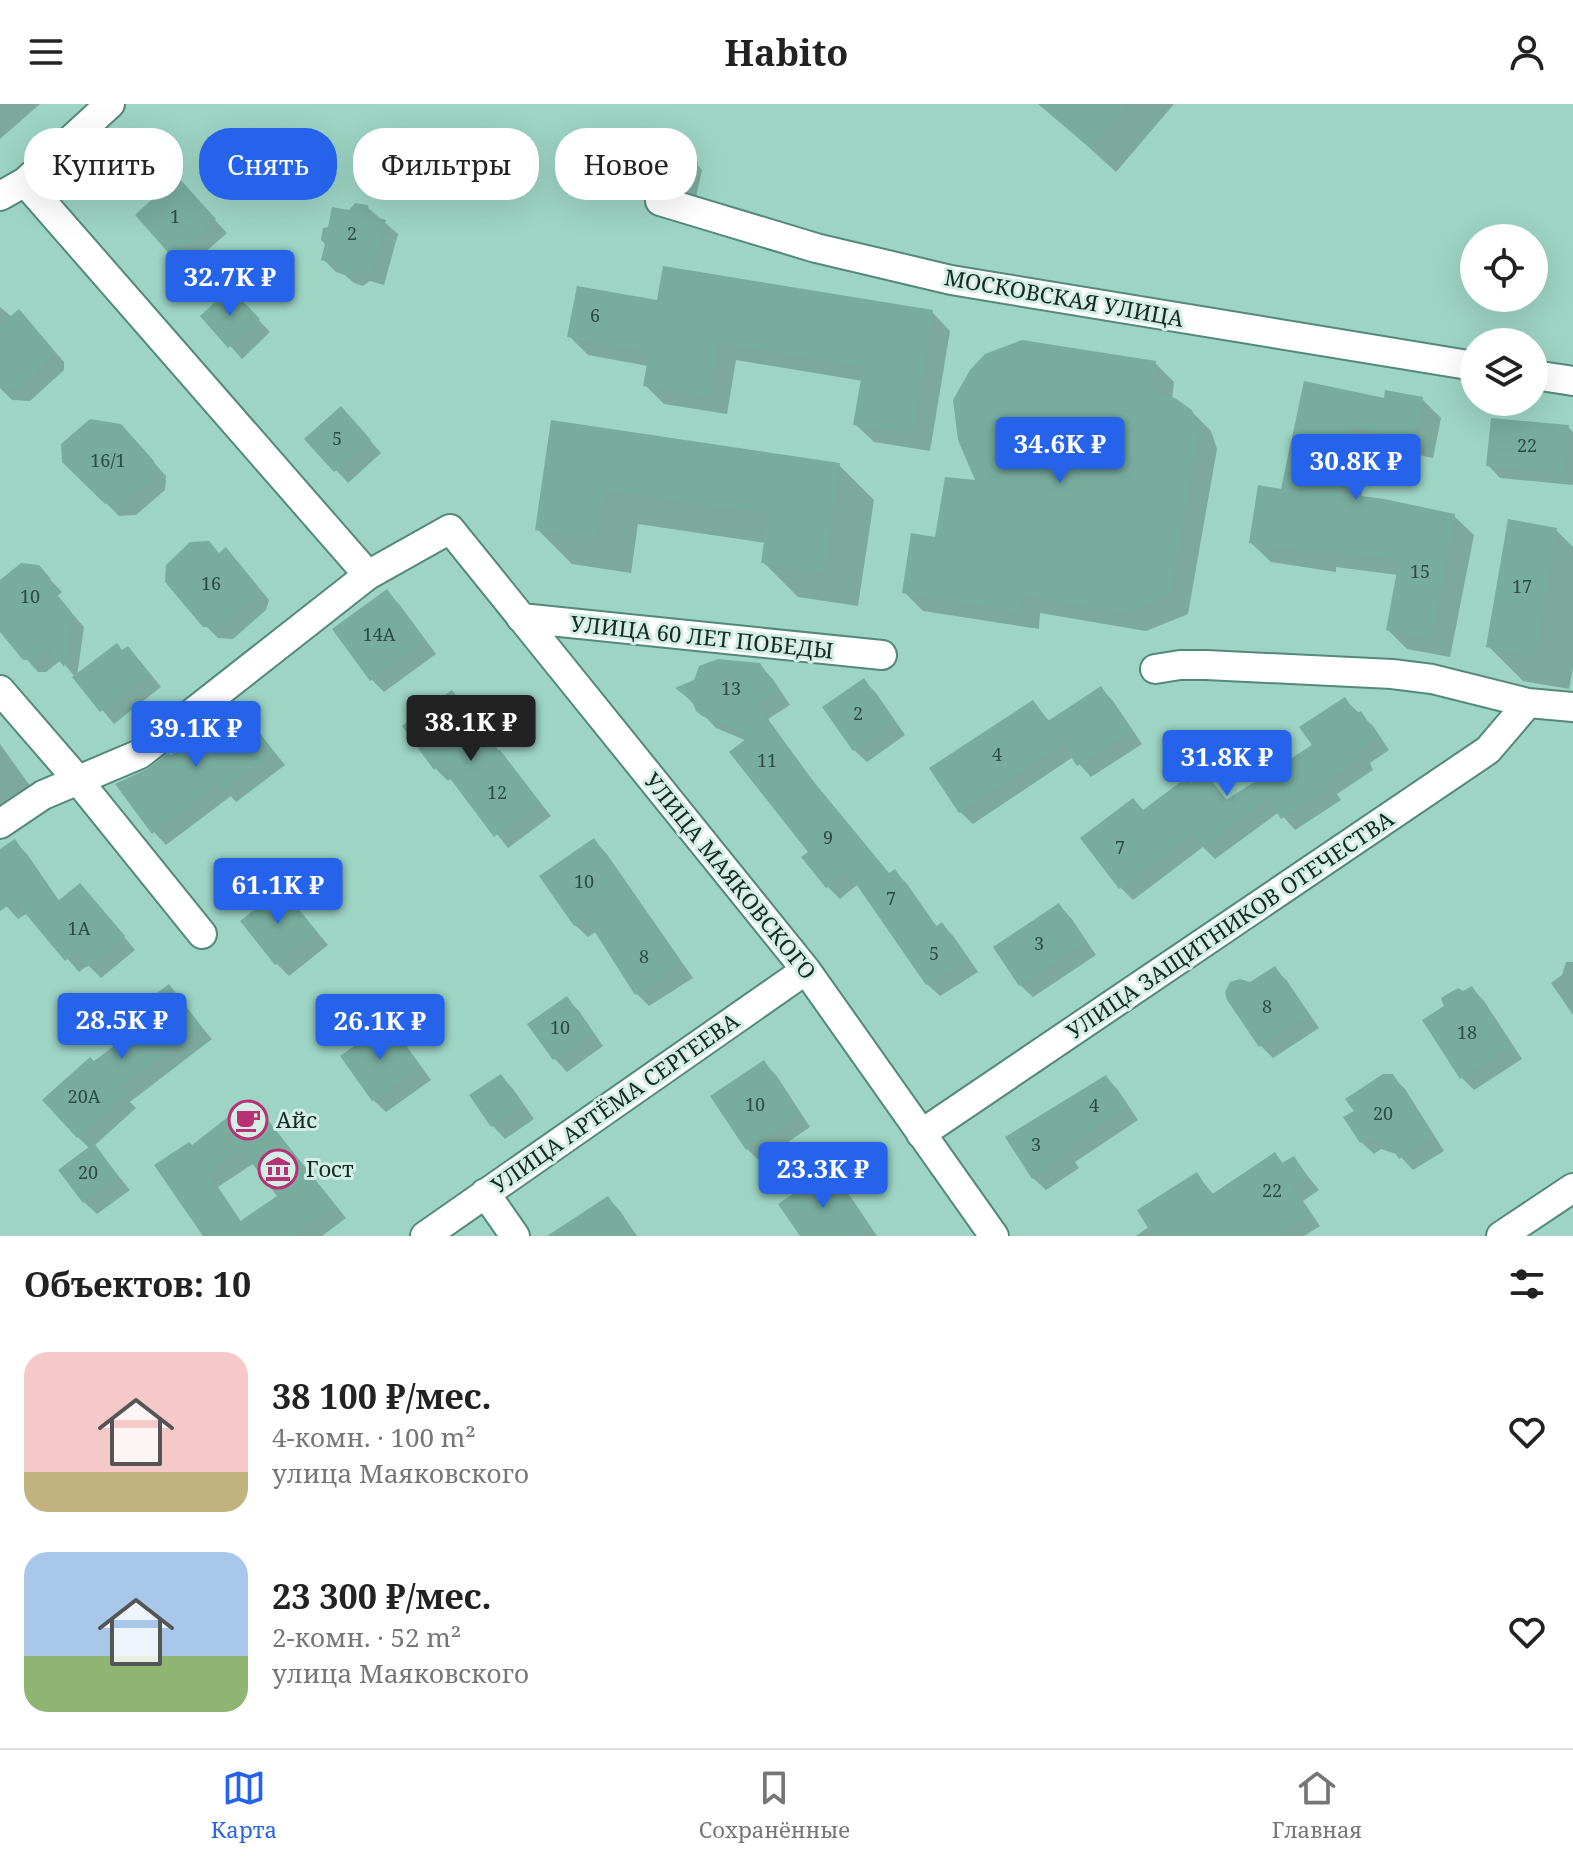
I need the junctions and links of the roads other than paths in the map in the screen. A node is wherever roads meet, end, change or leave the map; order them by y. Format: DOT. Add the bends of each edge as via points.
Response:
graph roads {
  1 [pos="110,104"];
  2 [pos="84,128"];
  3 [pos="24,183"];
  4 [pos="0,196"];
  5 [pos="41,200"];
  6 [pos="660,201"];
  7 [pos="1460,364"];
  8 [pos="1548,377"];
  9 [pos="1573,381"];
  10 [pos="368,575"];
  11 [pos="521,618"];
  12 [pos="882,655"];
  13 [pos="1155,669"];
  14 [pos="0,690"];
  15 [pos="1528,703"];
  16 [pos="1573,707"];
  17 [pos="77,779"];
  18 [pos="0,824"];
  19 [pos="202,934"];
  20 [pos="806,970"];
  21 [pos="921,1134"];
  22 [pos="1573,1188"];
  23 [pos="485,1193"];
  24 [pos="425,1236"];
  25 [pos="515,1236"];
  26 [pos="994,1236"];
  27 [pos="1501,1236"];
  1 -- 2 [label="street"];
  3 -- 4 [label="street"];
  5 -- 10 [label="street"];
  6 -- 7 [label="street, МОСКОВСКАЯ УЛИЦА" via="816,248 951,280"];
  8 -- 9 [label="street"];
  10 -- 11 [label="street, УЛИЦА МАЯКОВСКОГО" via="450,529"];
  10 -- 17 [label="street" via="140,754"];
  11 -- 12 [label="street, УЛИЦА 60 ЛЕТ ПОБЕДЫ"];
  11 -- 20 [label="street, УЛИЦА МАЯКОВСКОГО"];
  13 -- 15 [label="street" via="1206,665 1392,674"];
  14 -- 17 [label="street"];
  15 -- 16 [label="street"];
  15 -- 21 [label="street, УЛИЦА ЗАЩИТНИКОВ ОТЕЧЕСТВА" via="1488,750"];
  17 -- 18 [label="street"];
  17 -- 19 [label="street"];
  20 -- 21 [label="street, УЛИЦА МАЯКОВСКОГО"];
  20 -- 23 [label="street, УЛИЦА АРТЁМА СЕРГЕЕВА"];
  21 -- 26 [label="street, УЛИЦА МАЯКОВСКОГО"];
  22 -- 27 [label="street"];
  23 -- 24 [label="street, УЛИЦА АРТЁМА СЕРГЕЕВА"];
  23 -- 25 [label="street"];
}
